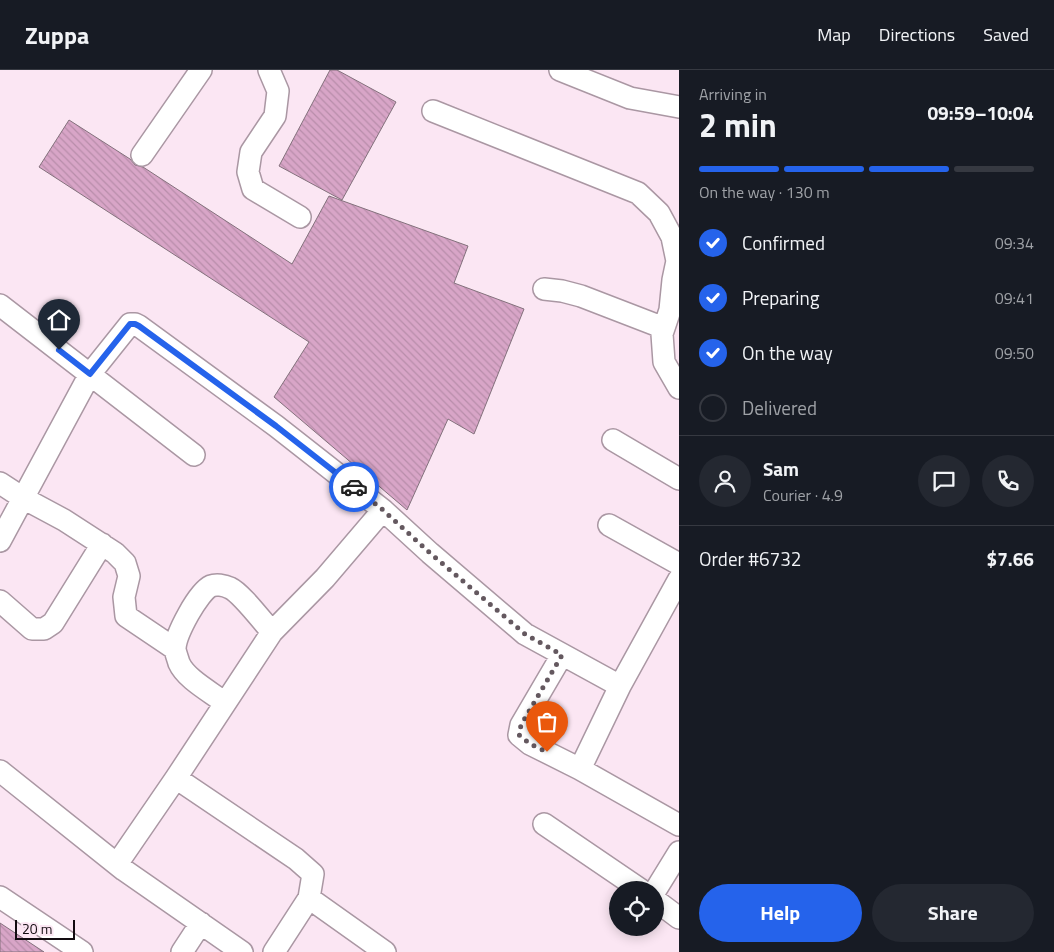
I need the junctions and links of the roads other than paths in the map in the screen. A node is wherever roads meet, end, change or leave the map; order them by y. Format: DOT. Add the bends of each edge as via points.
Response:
graph roads {
  1 [pos="201,70"];
  2 [pos="269,70"];
  3 [pos="560,70"];
  4 [pos="679,107"];
  5 [pos="433,111"];
  6 [pos="142,155"];
  7 [pos="300,217"];
  8 [pos="544,289"];
  9 [pos="0,304"];
  10 [pos="664,328"];
  11 [pos="90,374"];
  12 [pos="679,388"];
  13 [pos="614,440"];
  14 [pos="194,455"];
  15 [pos="679,479"];
  16 [pos="0,483"];
  17 [pos="23,498"];
  18 [pos="383,510"];
  19 [pos="608,525"];
  20 [pos="0,541"];
  21 [pos="102,544"];
  22 [pos="679,564"];
  23 [pos="679,579"];
  24 [pos="0,601"];
  25 [pos="272,632"];
  26 [pos="175,649"];
  27 [pos="562,655"];
  28 [pos="620,686"];
  29 [pos="225,702"];
  30 [pos="580,769"];
  31 [pos="0,771"];
  32 [pos="176,778"];
  33 [pos="544,824"];
  34 [pos="679,826"];
  35 [pos="679,852"];
  36 [pos="117,864"];
  37 [pos="628,881"];
  38 [pos="661,881"];
  39 [pos="0,897"];
  40 [pos="309,898"];
  41 [pos="664,907"];
  42 [pos="679,918"];
  43 [pos="201,924"];
  44 [pos="82,952"];
  45 [pos="182,952"];
  46 [pos="242,952"];
  47 [pos="274,952"];
  48 [pos="385,952"];
  1 -- 6 [label="street"];
  2 -- 7 [label="street" via="278,91 275,116 251,152 248,172 253,189"];
  3 -- 4 [label="street" via="630,98"];
  5 -- 10 [label="street" via="638,193 659,213 672,237 677,261"];
  8 -- 10 [label="street" via="582,296"];
  9 -- 11 [label="street"];
  10 -- 12 [label="street" via="664,362"];
  11 -- 14 [label="street"];
  11 -- 17 [label="street"];
  11 -- 18 [label="street" via="130,324 135,324 276,426"];
  13 -- 15 [label="street"];
  16 -- 17 [label="street"];
  17 -- 20 [label="street"];
  17 -- 21 [label="street"];
  18 -- 25 [label="street" via="325,578"];
  18 -- 27 [label="street" via="525,634"];
  19 -- 22 [label="street"];
  21 -- 24 [label="street" via="53,623 44,629 32,629"];
  21 -- 26 [label="street" via="125,563 129,576 124,597 126,616"];
  23 -- 28 [label="street"];
  25 -- 26 [label="street" via="239,595 219,585 210,587 198,598 178,634"];
  25 -- 29 [label="street"];
  26 -- 29 [label="street" via="180,664 190,677"];
  27 -- 28 [label="street"];
  27 -- 30 [label="street" via="521,725 519,735 530,744"];
  28 -- 30 [label="street"];
  29 -- 32 [label="street"];
  30 -- 34 [label="street"];
  31 -- 36 [label="street"];
  32 -- 36 [label="street"];
  32 -- 40 [label="street" via="296,858 314,874"];
  33 -- 37 [label="street"];
  35 -- 38 [label="street"];
  36 -- 43 [label="street"];
  39 -- 44 [label="street"];
  40 -- 47 [label="street"];
  40 -- 48 [label="street"];
  41 -- 42 [label="street"];
  43 -- 45 [label="street"];
  43 -- 46 [label="street"];
}
